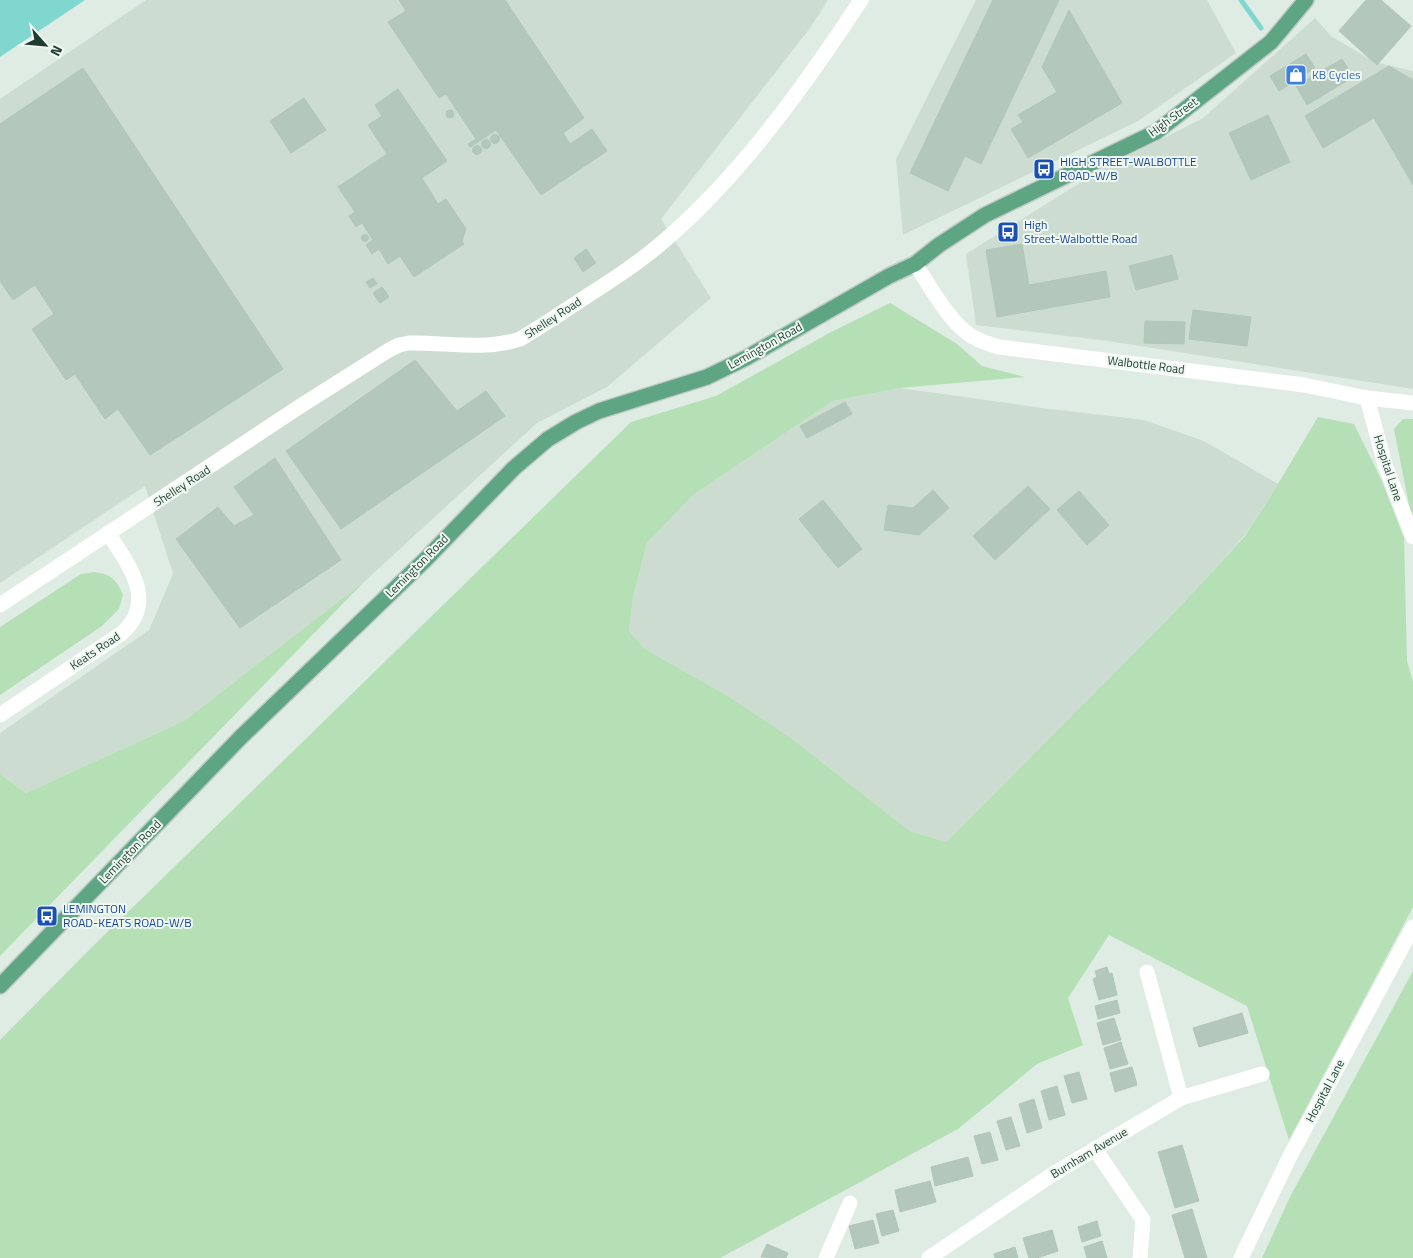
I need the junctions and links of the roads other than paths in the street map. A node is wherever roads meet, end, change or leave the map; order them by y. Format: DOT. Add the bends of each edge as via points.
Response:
graph roads {
  1 [pos="860,0"];
  2 [pos="1306,0"];
  3 [pos="915,264"];
  4 [pos="1367,398"];
  5 [pos="1413,403"];
  6 [pos="108,533"];
  7 [pos="1413,537"];
  8 [pos="0,605"];
  9 [pos="0,715"];
  10 [pos="1413,927"];
  11 [pos="1147,972"];
  12 [pos="0,986"];
  13 [pos="1262,1074"];
  14 [pos="1181,1098"];
  15 [pos="1095,1148"];
  16 [pos="850,1203"];
  17 [pos="826,1258"];
  18 [pos="929,1258"];
  19 [pos="1140,1258"];
  20 [pos="1241,1258"];
  1 -- 6 [label="street, Shelley Road" via="825,54 756,145 666,240 624,272 542,326 508,343 409,344 389,350"];
  2 -- 3 [label="main road, High Street" via="1270,42 1156,132 985,216"];
  3 -- 4 [label="street, Walbottle Road" via="954,321 968,334 991,344 1304,385"];
  3 -- 12 [label="main road, Lemington Road" via="707,377 599,411 548,439 514,468 241,737"];
  4 -- 5 [label="street, Walbottle Road"];
  4 -- 7 [label="street, Hospital Lane" via="1385,465"];
  6 -- 8 [label="street, Shelley Road"];
  6 -- 9 [label="street, Keats Road" via="136,581 139,598 134,620 122,633"];
  10 -- 20 [label="street, Hospital Lane" via="1289,1158"];
  11 -- 14 [label="street"];
  13 -- 14 [label="street, Burnham Avenue"];
  14 -- 15 [label="street, Burnham Avenue"];
  15 -- 18 [label="street, Burnham Avenue"];
  15 -- 19 [label="street" via="1143,1220"];
  16 -- 17 [label="street"];
}
